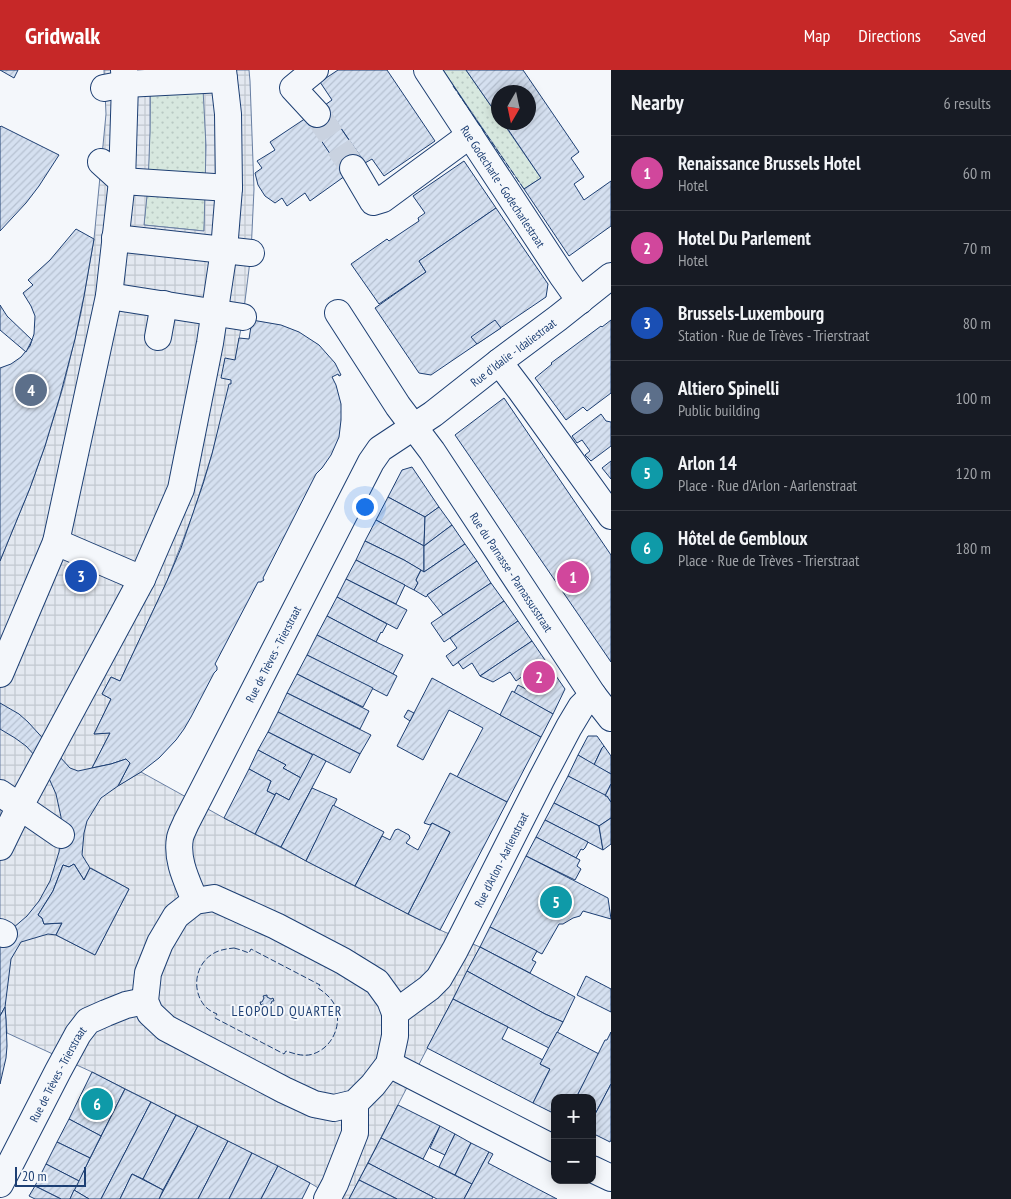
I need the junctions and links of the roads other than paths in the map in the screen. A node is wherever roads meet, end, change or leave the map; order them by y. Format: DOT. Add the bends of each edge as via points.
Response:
graph roads {
  1 [pos="315,70"];
  2 [pos="427,70"];
  3 [pos="223,75"];
  4 [pos="118,81"];
  5 [pos="317,114"];
  6 [pos="470,135"];
  7 [pos="101,162"];
  8 [pos="353,168"];
  9 [pos="122,181"];
  10 [pos="229,188"];
  11 [pos="115,238"];
  12 [pos="224,250"];
  13 [pos="251,253"];
  14 [pos="611,276"];
  15 [pos="109,296"];
  16 [pos="580,301"];
  17 [pos="164,304"];
  18 [pos="216,312"];
  19 [pos="338,313"];
  20 [pos="243,316"];
  21 [pos="158,337"];
  22 [pos="499,362"];
  23 [pos="414,427"];
  24 [pos="611,516"];
  25 [pos="56,542"];
  26 [pos="142,579"];
  27 [pos="0,674"];
  28 [pos="593,695"];
  29 [pos="611,718"];
  30 [pos="7,806"];
  31 [pos="61,835"];
  32 [pos="0,847"];
  33 [pos="195,900"];
  34 [pos="145,1000"];
  35 [pos="395,1013"];
  36 [pos="389,1064"];
  37 [pos="355,1103"];
  38 [pos="551,1147"];
  39 [pos="596,1171"];
  40 [pos="611,1178"];
  41 [pos="0,1184"];
  42 [pos="327,1199"];
  1 -- 5 [label="street" via="292,88"];
  2 -- 6 [label="street, Rue Godecharle - Godecharlestraat"];
  3 -- 4 [label="street"];
  3 -- 10 [label="street" via="240,112"];
  4 -- 9 [label="street"];
  6 -- 8 [label="street" via="383,199 373,202"];
  6 -- 16 [label="street, Rue Godecharle - Godecharlestraat"];
  7 -- 9 [label="street"];
  9 -- 10 [label="street"];
  9 -- 11 [label="street"];
  10 -- 12 [label="street"];
  11 -- 12 [label="street"];
  11 -- 15 [label="street"];
  12 -- 13 [label="street"];
  12 -- 18 [label="street"];
  14 -- 16 [label="street, Rue d'Idalie - Idaliestraat"];
  15 -- 17 [label="street"];
  15 -- 25 [label="street"];
  16 -- 22 [label="street, Rue d'Idalie - Idaliestraat"];
  17 -- 18 [label="street"];
  17 -- 21 [label="street"];
  18 -- 20 [label="street"];
  18 -- 26 [label="street" via="181,489"];
  19 -- 23 [label="street, Rue du Parnasse - Parnassusstraat"];
  22 -- 23 [label="street, Rue d'Idalie - Idaliestraat"];
  22 -- 24 [label="street"];
  23 -- 28 [label="street, Rue du Parnasse - Parnassusstraat"];
  23 -- 33 [label="street, Rue de Trèves - Trierstraat" via="380,449 371,462 186,823 180,838 180,854"];
  25 -- 26 [label="street" via="95,546"];
  25 -- 27 [label="street"];
  26 -- 30 [label="street"];
  28 -- 29 [label="street, Rue du Parnasse - Parnassusstraat"];
  28 -- 35 [label="street, Rue d'Arlon - Aarlenstraat" via="581,707 569,728 439,978"];
  30 -- 31 [label="street"];
  30 -- 32 [label="street"];
  33 -- 34 [label="street" via="176,916 160,944 148,973"];
  33 -- 35 [label="street" via="214,898 342,961 377,982"];
  34 -- 37 [label="street" via="150,1013 166,1028 284,1090 314,1104 334,1108"];
  34 -- 41 [label="street, Rue de Trèves - Trierstraat" via="88,1021 58,1071"];
  35 -- 36 [label="street" via="395,1036"];
  36 -- 37 [label="street"];
  36 -- 38 [label="street"];
  37 -- 42 [label="street" via="355,1133"];
  39 -- 40 [label="street"];
}
